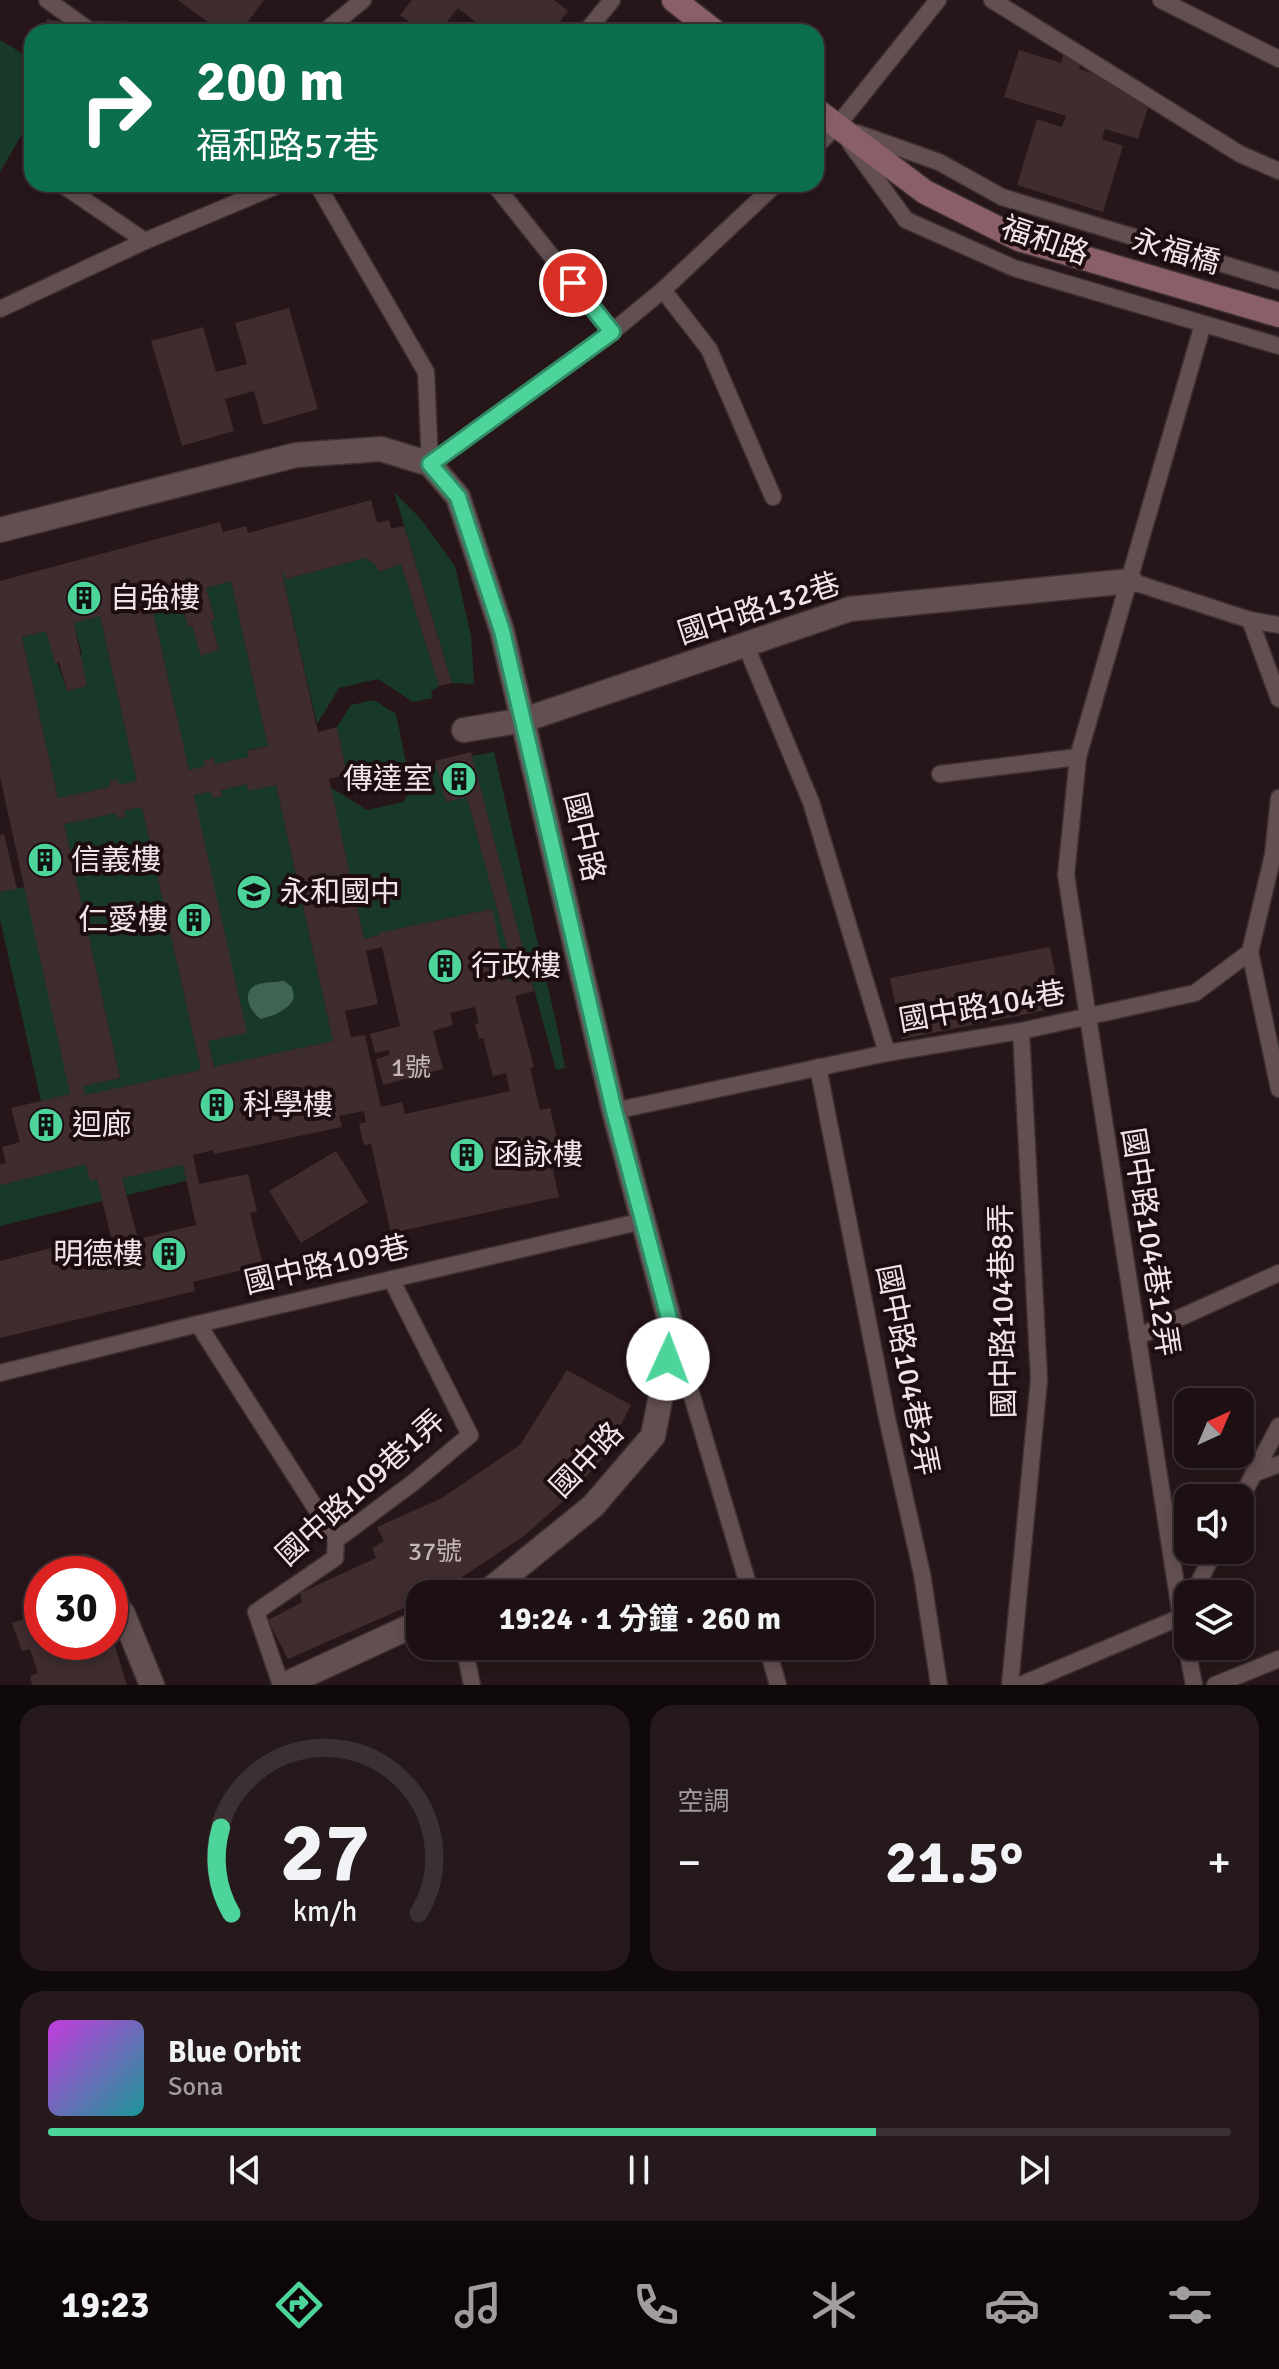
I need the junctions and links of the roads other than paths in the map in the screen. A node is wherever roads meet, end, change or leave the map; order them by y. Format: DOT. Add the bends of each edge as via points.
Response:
graph roads {
  1 [pos="47,0"];
  2 [pos="363,0"];
  3 [pos="612,0"];
  4 [pos="674,0"];
  5 [pos="938,0"];
  6 [pos="992,0"];
  7 [pos="1161,0"];
  8 [pos="81,24"];
  9 [pos="334,24"];
  10 [pos="592,24"];
  11 [pos="705,24"];
  12 [pos="1279,59"];
  13 [pos="824,116"];
  14 [pos="837,126"];
  15 [pos="824,138"];
  16 [pos="1279,171"];
  17 [pos="73,192"];
  18 [pos="262,192"];
  19 [pos="322,192"];
  20 [pos="500,192"];
  21 [pos="767,192"];
  22 [pos="925,192"];
  23 [pos="145,241"];
  24 [pos="1279,281"];
  25 [pos="663,290"];
  26 [pos="0,309"];
  27 [pos="1279,315"];
  28 [pos="1203,324"];
  29 [pos="612,332"];
  30 [pos="1279,346"];
  31 [pos="430,464"];
  32 [pos="773,497"];
  33 [pos="0,530"];
  34 [pos="1130,581"];
  35 [pos="1250,620"];
  36 [pos="1279,625"];
  37 [pos="746,646"];
  38 [pos="1279,699"];
  39 [pos="524,720"];
  40 [pos="464,730"];
  41 [pos="1078,757"];
  42 [pos="940,774"];
  43 [pos="1279,798"];
  44 [pos="1276,856"];
  45 [pos="1250,952"];
  46 [pos="1087,1017"];
  47 [pos="1021,1031"];
  48 [pos="1273,1033"];
  49 [pos="887,1053"];
  50 [pos="818,1067"];
  51 [pos="1279,1089"];
  52 [pos="614,1111"];
  53 [pos="643,1221"];
  54 [pos="1279,1273"];
  55 [pos="391,1279"];
  56 [pos="198,1324"];
  57 [pos="673,1333"];
  58 [pos="1137,1337"];
  59 [pos="0,1373"];
  60 [pos="1279,1426"];
  61 [pos="1279,1464"];
  62 [pos="1253,1474"];
  63 [pos="1248,1484"];
  64 [pos="336,1540"];
  65 [pos="502,1580"];
  66 [pos="747,1580"];
  67 [pos="1179,1580"];
  68 [pos="1174,1615"];
  69 [pos="128,1626"];
  70 [pos="406,1628"];
  71 [pos="1279,1659"];
  72 [pos="467,1660"];
  73 [pos="771,1660"];
  74 [pos="1191,1660"];
  75 [pos="152,1685"];
  76 [pos="283,1685"];
  77 [pos="472,1685"];
  78 [pos="778,1685"];
  79 [pos="939,1685"];
  80 [pos="1010,1685"];
  81 [pos="1020,1685"];
  82 [pos="1194,1685"];
  83 [pos="1215,1685"];
  1 -- 8 [label="lane"];
  2 -- 9 [label="lane"];
  3 -- 10 [label="lane"];
  4 -- 11 [label="street"];
  5 -- 14 [label="lane"];
  6 -- 16 [label="lane" via="1240,154"];
  7 -- 12 [label="lane"];
  13 -- 14 [label="street, 福和路"];
  14 -- 15 [label="lane"];
  14 -- 22 [label="street, 福和路"];
  14 -- 24 [label="lane, 福和路" via="939,162 1002,197"];
  14 -- 28 [label="lane, 福和路" via="906,220 1014,268"];
  17 -- 23 [label="lane"];
  18 -- 23 [label="lane"];
  19 -- 31 [label="lane" via="426,372"];
  20 -- 29 [label="lane"];
  21 -- 25 [label="lane"];
  22 -- 27 [label="street, 永福橋" via="1019,239"];
  23 -- 26 [label="lane"];
  25 -- 29 [label="lane"];
  25 -- 32 [label="lane" via="709,349"];
  28 -- 30 [label="lane, 福和路"];
  28 -- 34 [label="lane, 國中路104巷12弄"];
  29 -- 31 [label="lane"];
  31 -- 33 [label="street" via="381,449 296,455"];
  31 -- 39 [label="street, 國中路" via="458,497 502,631"];
  34 -- 35 [label="lane"];
  34 -- 37 [label="street, 國中路132巷" via="850,609"];
  34 -- 41 [label="lane, 國中路104巷12弄"];
  35 -- 36 [label="lane"];
  35 -- 38 [label="lane"];
  37 -- 39 [label="street, 國中路132巷"];
  37 -- 49 [label="lane" via="811,802"];
  39 -- 40 [label="street, 國中路132巷"];
  39 -- 52 [label="street, 國中路"];
  41 -- 42 [label="lane"];
  41 -- 46 [label="lane, 國中路104巷12弄" via="1066,875"];
  43 -- 44 [label="lane"];
  44 -- 45 [label="lane"];
  45 -- 46 [label="lane, 國中路104巷" via="1195,993"];
  45 -- 48 [label="lane"];
  46 -- 47 [label="lane, 國中路104巷"];
  46 -- 58 [label="lane, 國中路104巷12弄"];
  47 -- 49 [label="lane, 國中路104巷"];
  47 -- 80 [label="lane, 國中路104巷8弄" via="1039,1379"];
  48 -- 51 [label="lane"];
  49 -- 50 [label="lane, 國中路104巷"];
  50 -- 52 [label="lane, 國中路104巷"];
  50 -- 79 [label="lane, 國中路104巷2弄" via="922,1574"];
  52 -- 53 [label="street, 國中路"];
  53 -- 55 [label="lane, 國中路109巷"];
  53 -- 57 [label="street, 國中路"];
  54 -- 58 [label="lane"];
  55 -- 56 [label="lane, 國中路109巷"];
  55 -- 64 [label="lane, 國中路109巷1弄" via="470,1435"];
  56 -- 59 [label="lane, 國中路109巷"];
  56 -- 64 [label="lane"];
  57 -- 65 [label="street, 國中路" via="653,1436 593,1506"];
  57 -- 66 [label="lane"];
  58 -- 67 [label="lane, 國中路104巷12弄"];
  60 -- 62 [label="lane"];
  61 -- 62 [label="lane"];
  62 -- 63 [label="lane"];
  64 -- 76 [label="lane, 國中路109巷1弄" via="335,1558 256,1612"];
  68 -- 81 [label="lane"];
  69 -- 75 [label="street"];
  70 -- 76 [label="street"];
  71 -- 83 [label="lane"];
  72 -- 77 [label="lane"];
  73 -- 78 [label="lane"];
  74 -- 82 [label="lane, 國中路104巷12弄"];
}
